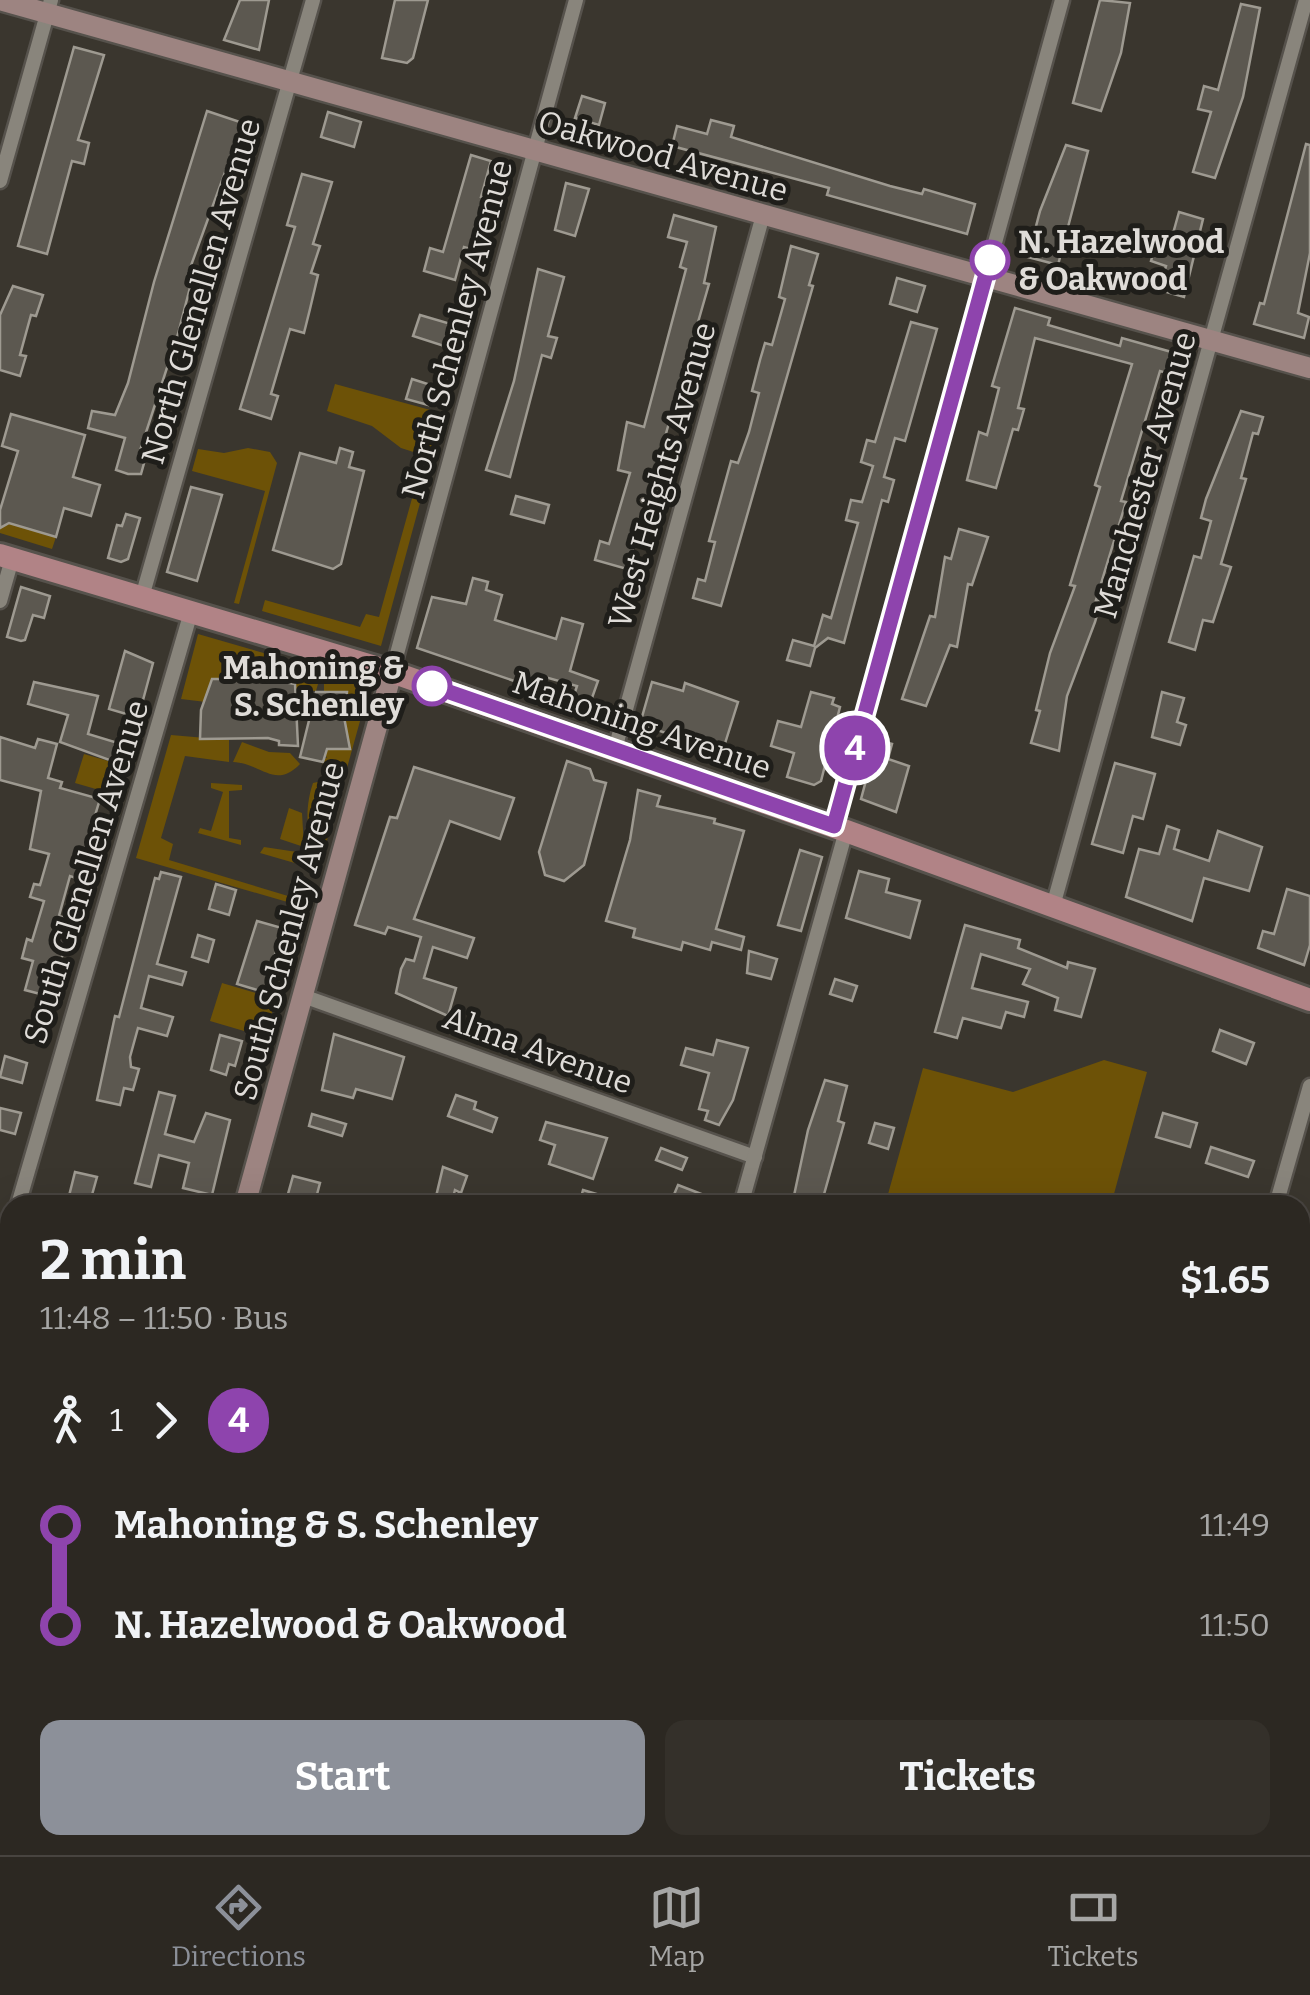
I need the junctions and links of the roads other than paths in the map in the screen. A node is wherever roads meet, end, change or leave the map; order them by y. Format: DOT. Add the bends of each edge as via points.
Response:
graph roads {
  1 [pos="0,0"];
  2 [pos="313,0"];
  3 [pos="576,0"];
  4 [pos="1062,0"];
  5 [pos="1306,0"];
  6 [pos="50,7"];
  7 [pos="289,82"];
  8 [pos="534,151"];
  9 [pos="0,181"];
  10 [pos="763,215"];
  11 [pos="986,277"];
  12 [pos="1210,340"];
  13 [pos="1310,368"];
  14 [pos="6,557"];
  15 [pos="142,597"];
  16 [pos="0,601"];
  17 [pos="191,612"];
  18 [pos="392,672"];
  19 [pos="614,749"];
  20 [pos="840,828"];
  21 [pos="1053,906"];
  22 [pos="303,996"];
  23 [pos="1310,1000"];
  24 [pos="1310,1086"];
  25 [pos="754,1156"];
  26 [pos="21,1195"];
  27 [pos="247,1195"];
  28 [pos="744,1195"];
  29 [pos="1279,1195"];
  1 -- 6 [label="street, Oakwood Avenue"];
  2 -- 7 [label="street, North Glenellen Avenue"];
  3 -- 8 [label="street, North Schenley Avenue"];
  4 -- 11 [label="street"];
  5 -- 12 [label="street, Manchester Avenue"];
  6 -- 7 [label="street, Oakwood Avenue"];
  6 -- 9 [label="street"];
  7 -- 8 [label="street, Oakwood Avenue"];
  7 -- 15 [label="street, North Glenellen Avenue"];
  8 -- 10 [label="street, Oakwood Avenue"];
  8 -- 18 [label="street, North Schenley Avenue"];
  10 -- 11 [label="street, Oakwood Avenue"];
  10 -- 19 [label="street, West Heights Avenue"];
  11 -- 12 [label="street, Oakwood Avenue"];
  11 -- 20 [label="street"];
  12 -- 13 [label="street, Oakwood Avenue"];
  12 -- 21 [label="street, Manchester Avenue"];
  14 -- 15 [label="main road, Mahoning Avenue"];
  14 -- 16 [label="street"];
  15 -- 17 [label="main road, Mahoning Avenue"];
  17 -- 18 [label="main road, Mahoning Avenue"];
  17 -- 26 [label="street, South Glenellen Avenue"];
  18 -- 19 [label="main road, Mahoning Avenue"];
  18 -- 22 [label="street, South Schenley Avenue"];
  19 -- 20 [label="main road, Mahoning Avenue"];
  20 -- 21 [label="main road, Mahoning Avenue"];
  20 -- 25 [label="street"];
  21 -- 23 [label="main road, Mahoning Avenue"];
  22 -- 25 [label="street, Alma Avenue"];
  22 -- 27 [label="street, South Schenley Avenue"];
  24 -- 29 [label="street"];
  25 -- 28 [label="street"];
}
